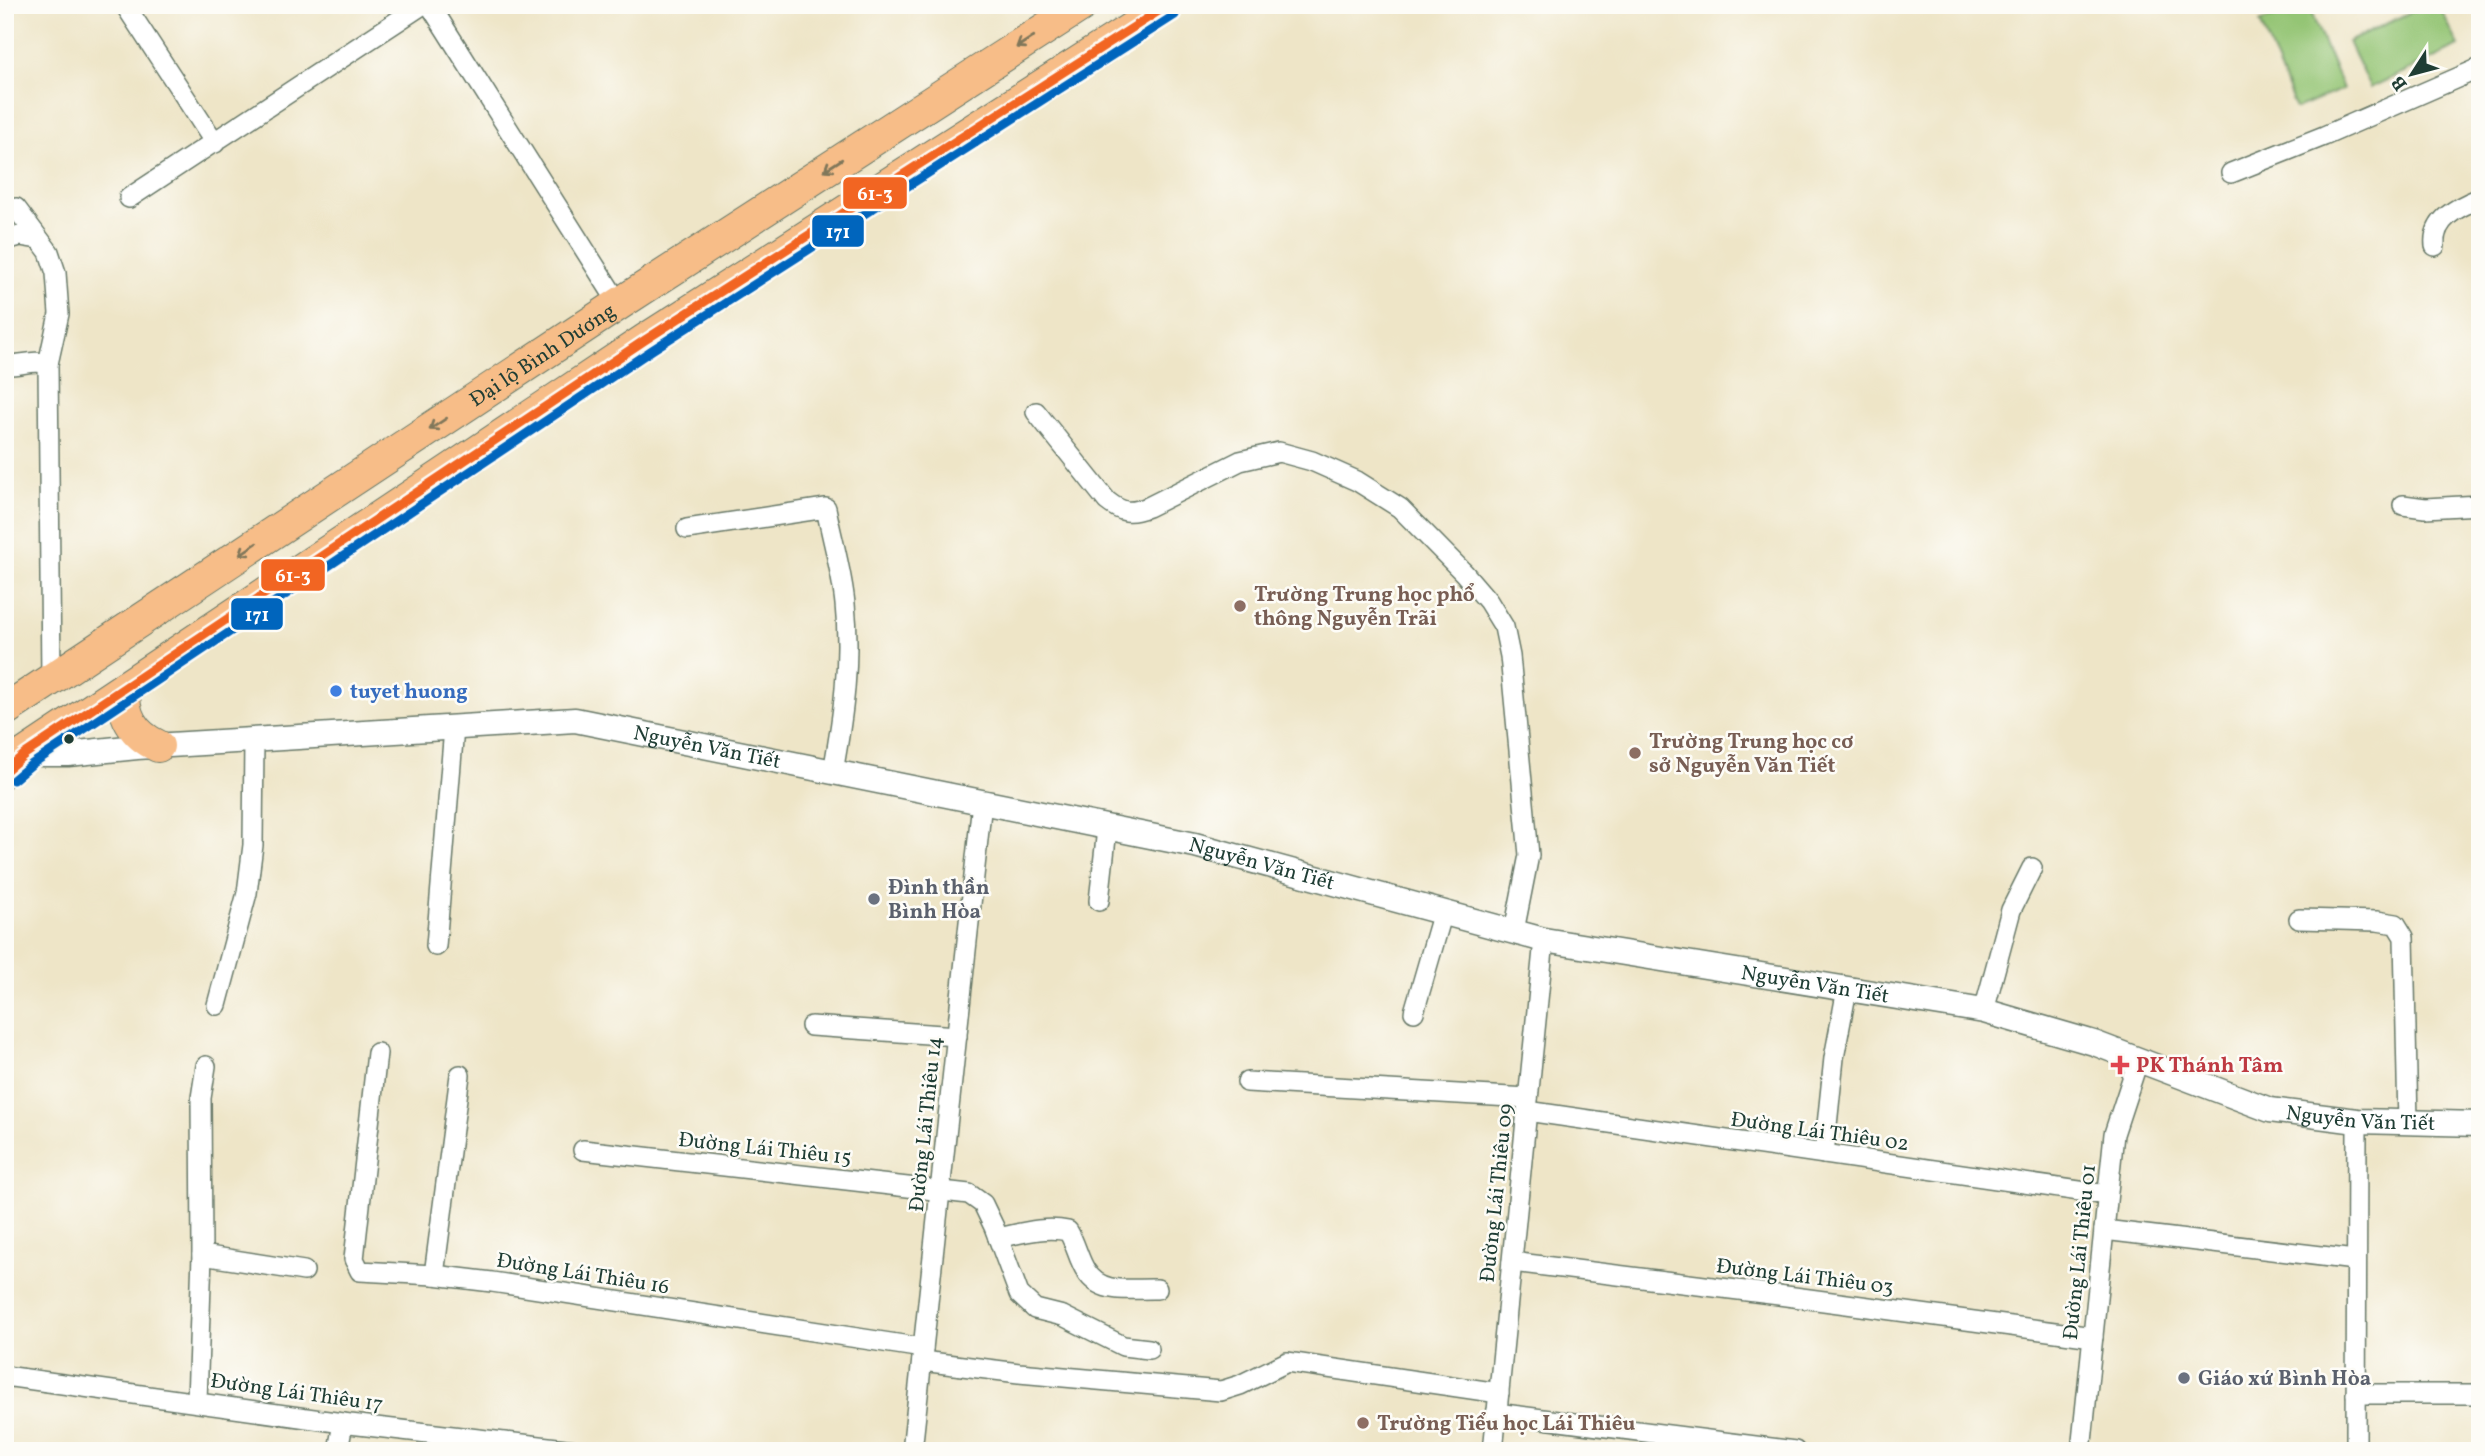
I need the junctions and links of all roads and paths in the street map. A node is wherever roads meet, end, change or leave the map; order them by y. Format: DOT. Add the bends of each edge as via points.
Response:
graph roads {
  1 [pos="125,5"];
  2 [pos="422,5"];
  3 [pos="430,5"];
  4 [pos="1082,5"];
  5 [pos="1168,5"];
  6 [pos="2480,68"];
  7 [pos="903,120"];
  8 [pos="215,143"];
  9 [pos="928,158"];
  10 [pos="2231,173"];
  11 [pos="129,198"];
  12 [pos="2480,198"];
  13 [pos="16,208"];
  14 [pos="38,239"];
  15 [pos="5,240"];
  16 [pos="2435,246"];
  17 [pos="619,304"];
  18 [pos="48,364"];
  19 [pos="5,365"];
  20 [pos="1036,412"];
  21 [pos="2403,505"];
  22 [pos="2480,505"];
  23 [pos="687,529"];
  24 [pos="51,680"];
  25 [pos="125,687"];
  26 [pos="5,710"];
  27 [pos="454,728"];
  28 [pos="254,740"];
  29 [pos="158,746"];
  30 [pos="12,759"];
  31 [pos="833,772"];
  32 [pos="982,802"];
  33 [pos="1107,829"];
  34 [pos="2032,868"];
  35 [pos="1099,901"];
  36 [pos="1443,912"];
  37 [pos="2299,919"];
  38 [pos="1514,931"];
  39 [pos="1544,940"];
  40 [pos="436,946"];
  41 [pos="1847,989"];
  42 [pos="217,1005"];
  43 [pos="1984,1011"];
  44 [pos="1413,1012"];
  45 [pos="811,1026"];
  46 [pos="957,1036"];
  47 [pos="377,1053"];
  48 [pos="2138,1061"];
  49 [pos="206,1066"];
  50 [pos="460,1075"];
  51 [pos="1247,1082"];
  52 [pos="1527,1105"];
  53 [pos="2357,1122"];
  54 [pos="2408,1123"];
  55 [pos="2480,1124"];
  56 [pos="583,1150"];
  57 [pos="1824,1154"];
  58 [pos="941,1190"];
  59 [pos="2107,1195"];
  60 [pos="2104,1230"];
  61 [pos="998,1238"];
  62 [pos="202,1255"];
  63 [pos="2355,1260"];
  64 [pos="1512,1262"];
  65 [pos="304,1271"];
  66 [pos="434,1275"];
  67 [pos="1157,1289"];
  68 [pos="2093,1337"];
  69 [pos="1149,1349"];
  70 [pos="923,1354"];
  71 [pos="5,1376"];
  72 [pos="1499,1392"];
  73 [pos="2356,1394"];
  74 [pos="2480,1394"];
  75 [pos="197,1401"];
  76 [pos="1496,1413"];
  77 [pos="343,1423"];
  78 [pos="338,1451"];
  79 [pos="583,1451"];
  80 [pos="912,1451"];
  81 [pos="1493,1451"];
  82 [pos="1795,1451"];
  83 [pos="2081,1451"];
  84 [pos="2356,1451"];
  1 -- 8 [label="street"];
  2 -- 8 [label="street"];
  3 -- 17 [label="street"];
  4 -- 7 [label="highway, Đại lộ Bình Dương, one-way"];
  5 -- 9 [label="highway, Đại lộ Bình Dương"];
  6 -- 10 [label="street"];
  7 -- 9 [label="highway"];
  7 -- 17 [label="highway, Đại lộ Bình Dương, one-way"];
  8 -- 11 [label="street"];
  9 -- 25 [label="highway, Đại lộ Bình Dương" via="645,340"];
  12 -- 16 [label="street" via="2438,225"];
  13 -- 14 [label="street"];
  14 -- 15 [label="street" via="20,236"];
  14 -- 18 [label="street" via="53,262 59,295 58,326"];
  17 -- 24 [label="highway, Đại lộ Bình Dương, one-way"];
  18 -- 19 [label="street"];
  18 -- 24 [label="street"];
  20 -- 38 [label="street" via="1107,501 1121,512 1149,508 1240,461 1279,452 1357,481 1400,508 1464,573 1504,627 1510,656 1529,855"];
  21 -- 22 [label="street"];
  23 -- 31 [label="street" via="826,508 845,603 848,668"];
  24 -- 26 [label="highway, Đại lộ Bình Dương"];
  25 -- 29 [label="highway" via="123,699 130,723 146,741"];
  25 -- 30 [label="highway, Đại lộ Bình Dương"];
  27 -- 28 [label="street, Nguyễn Văn Tiết"];
  27 -- 31 [label="street, Nguyễn Văn Tiết" via="575,720"];
  27 -- 40 [label="street"];
  28 -- 29 [label="street, Nguyễn Văn Tiết"];
  28 -- 42 [label="street" via="253,845 247,892"];
  29 -- 30 [label="street, Nguyễn Văn Tiết"];
  31 -- 32 [label="street, Nguyễn Văn Tiết"];
  32 -- 33 [label="street, Nguyễn Văn Tiết"];
  32 -- 46 [label="street, Đường Lái Thiêu 14"];
  33 -- 35 [label="street"];
  33 -- 36 [label="street, Nguyễn Văn Tiết" via="1222,852"];
  34 -- 43 [label="street" via="2011,910"];
  36 -- 38 [label="street, Nguyễn Văn Tiết"];
  36 -- 44 [label="street"];
  37 -- 54 [label="street" via="2377,920 2396,924 2404,937"];
  38 -- 39 [label="street, Nguyễn Văn Tiết"];
  39 -- 41 [label="street, Nguyễn Văn Tiết"];
  39 -- 52 [label="street, Đường Lái Thiêu 09"];
  41 -- 43 [label="street, Nguyễn Văn Tiết"];
  41 -- 57 [label="street"];
  43 -- 48 [label="street, Nguyễn Văn Tiết" via="2094,1043"];
  45 -- 46 [label="street"];
  46 -- 58 [label="street, Đường Lái Thiêu 14"];
  47 -- 66 [label="street, Đường Lái Thiêu 16" via="354,1259 360,1271"];
  48 -- 53 [label="street, Nguyễn Văn Tiết" via="2270,1110"];
  48 -- 59 [label="street, Đường Lái Thiêu 01" via="2114,1134"];
  49 -- 62 [label="street" via="201,1098"];
  50 -- 66 [label="street"];
  51 -- 52 [label="street, Đường Lái Thiêu 02"];
  52 -- 57 [label="street, Đường Lái Thiêu 02"];
  52 -- 64 [label="street, Đường Lái Thiêu 09"];
  53 -- 54 [label="street, Nguyễn Văn Tiết"];
  53 -- 63 [label="street"];
  54 -- 55 [label="street, Nguyễn Văn Tiết"];
  56 -- 58 [label="street, Đường Lái Thiêu 15"];
  57 -- 59 [label="street, Đường Lái Thiêu 02"];
  58 -- 61 [label="street, Đường Lái Thiêu 15" via="970,1195 983,1205"];
  58 -- 70 [label="street, Đường Lái Thiêu 14"];
  59 -- 60 [label="street, Đường Lái Thiêu 01"];
  60 -- 63 [label="street"];
  60 -- 68 [label="street, Đường Lái Thiêu 01"];
  61 -- 67 [label="street" via="1041,1229 1068,1231 1097,1284 1109,1289"];
  61 -- 69 [label="street, Đường Lái Thiêu 15" via="1019,1293 1035,1309 1063,1316 1123,1346"];
  62 -- 65 [label="street"];
  62 -- 75 [label="street"];
  63 -- 73 [label="street"];
  64 -- 68 [label="street, Đường Lái Thiêu 03"];
  64 -- 72 [label="street, Đường Lái Thiêu 09"];
  66 -- 70 [label="street, Đường Lái Thiêu 16"];
  68 -- 83 [label="street, Đường Lái Thiêu 01"];
  70 -- 72 [label="street, Đường Lái Thiêu 16" via="1019,1373 1221,1391 1287,1362"];
  70 -- 80 [label="street, Đường Lái Thiêu 14"];
  71 -- 75 [label="street, Đường Lái Thiêu 17"];
  72 -- 76 [label="street, Đường Lái Thiêu 09"];
  73 -- 74 [label="street"];
  73 -- 84 [label="street"];
  75 -- 77 [label="street, Đường Lái Thiêu 17"];
  76 -- 81 [label="street, Đường Lái Thiêu 09"];
  76 -- 82 [label="street"];
  77 -- 78 [label="street"];
  77 -- 79 [label="street, Đường Lái Thiêu 17"];
}
